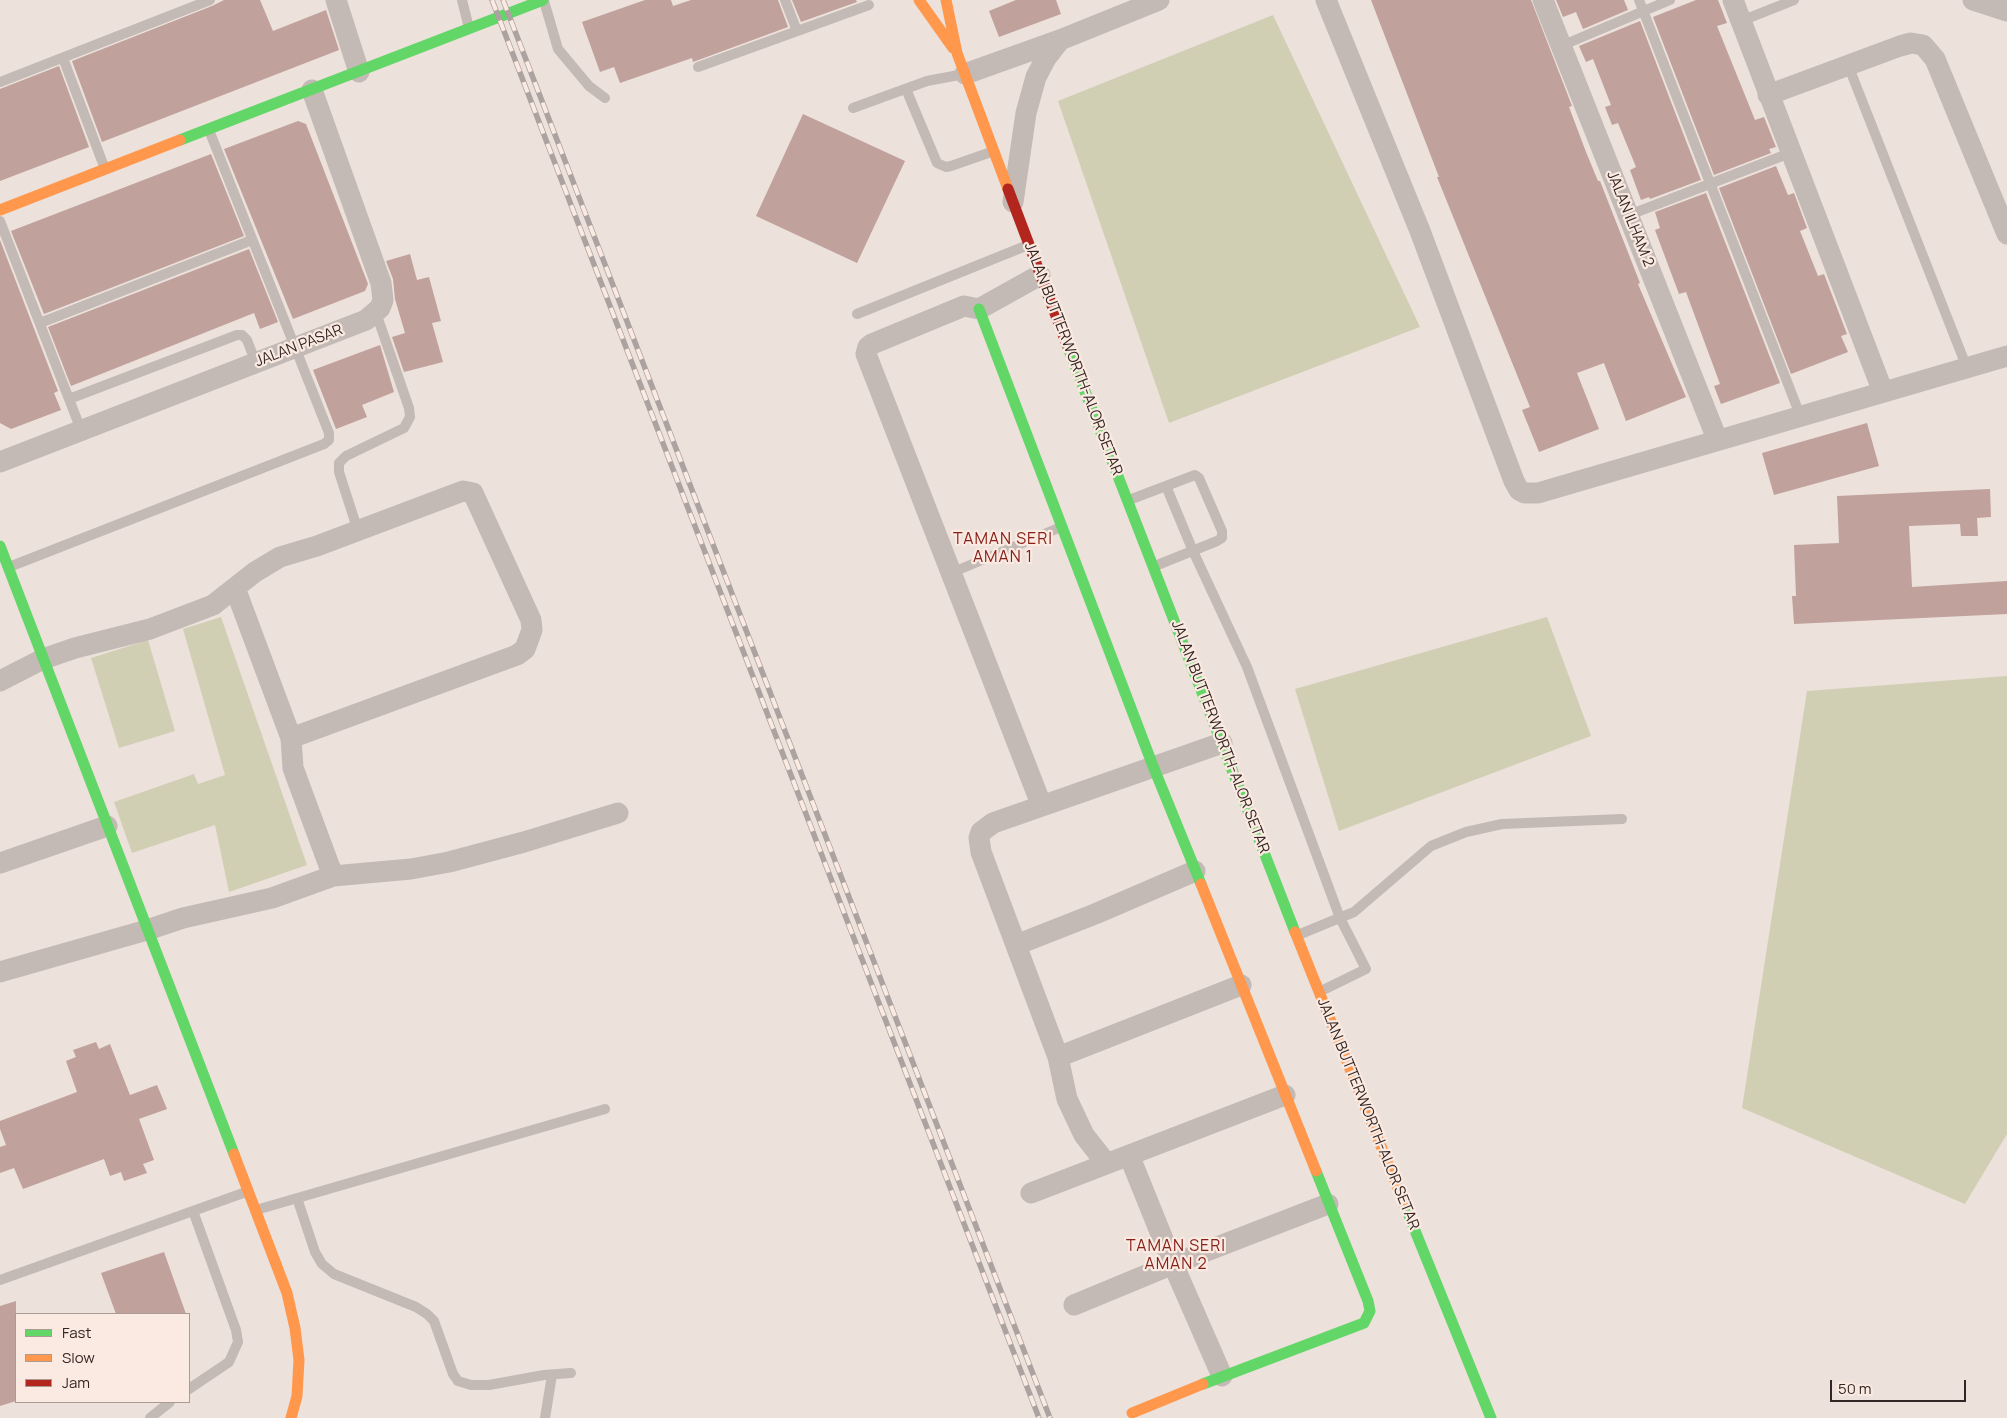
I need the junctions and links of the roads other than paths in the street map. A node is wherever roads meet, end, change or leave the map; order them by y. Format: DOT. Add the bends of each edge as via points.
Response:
graph roads {
  1 [pos="210,0"];
  2 [pos="336,0"];
  3 [pos="462,0"];
  4 [pos="544,0"];
  5 [pos="785,0"];
  6 [pos="919,0"];
  7 [pos="946,0"];
  8 [pos="1159,0"];
  9 [pos="1326,0"];
  10 [pos="1543,0"];
  11 [pos="1639,0"];
  12 [pos="1670,0"];
  13 [pos="1733,0"];
  14 [pos="1794,0"];
  15 [pos="1973,0"];
  16 [pos="869,4"];
  17 [pos="1644,11"];
  18 [pos="2007,11"];
  19 [pos="1741,20"];
  20 [pos="470,29"];
  21 [pos="797,31"];
  22 [pos="1060,40"];
  23 [pos="1561,46"];
  24 [pos="957,53"];
  25 [pos="63,58"];
  26 [pos="1848,65"];
  27 [pos="698,67"];
  28 [pos="359,72"];
  29 [pos="965,74"];
  30 [pos="0,82"];
  31 [pos="906,89"];
  32 [pos="312,90"];
  33 [pos="1768,95"];
  34 [pos="605,98"];
  35 [pos="853,108"];
  36 [pos="209,130"];
  37 [pos="994,151"];
  38 [pos="1790,153"];
  39 [pos="105,170"];
  40 [pos="1709,184"];
  41 [pos="1013,203"];
  42 [pos="0,210"];
  43 [pos="1629,215"];
  44 [pos="0,221"];
  45 [pos="2007,234"];
  46 [pos="252,240"];
  47 [pos="1029,245"];
  48 [pos="1040,275"];
  49 [pos="979,309"];
  50 [pos="376,313"];
  51 [pos="857,314"];
  52 [pos="40,323"];
  53 [pos="295,347"];
  54 [pos="2007,356"];
  55 [pos="256,363"];
  56 [pos="1967,368"];
  57 [pos="1883,392"];
  58 [pos="69,399"];
  59 [pos="1800,416"];
  60 [pos="81,430"];
  61 [pos="1717,439"];
  62 [pos="0,462"];
  63 [pos="1166,486"];
  64 [pos="1128,501"];
  65 [pos="1062,526"];
  66 [pos="358,531"];
  67 [pos="0,546"];
  68 [pos="1193,551"];
  69 [pos="1154,566"];
  70 [pos="8,567"];
  71 [pos="951,572"];
  72 [pos="235,588"];
  73 [pos="44,659"];
  74 [pos="0,681"];
  75 [pos="290,738"];
  76 [pos="1222,743"];
  77 [pos="1153,766"];
  78 [pos="1041,804"];
  79 [pos="618,813"];
  80 [pos="1622,819"];
  81 [pos="108,826"];
  82 [pos="0,863"];
  83 [pos="1195,871"];
  84 [pos="333,876"];
  85 [pos="1340,918"];
  86 [pos="147,930"];
  87 [pos="1297,936"];
  88 [pos="1016,945"];
  89 [pos="0,972"];
  90 [pos="1241,985"];
  91 [pos="1318,992"];
  92 [pos="1058,1057"];
  93 [pos="1285,1095"];
  94 [pos="605,1109"];
  95 [pos="1129,1155"];
  96 [pos="1106,1164"];
  97 [pos="248,1191"];
  98 [pos="1031,1193"];
  99 [pos="297,1198"];
  100 [pos="1328,1204"];
  101 [pos="193,1210"];
  102 [pos="255,1210"];
  103 [pos="1173,1264"];
  104 [pos="0,1280"];
  105 [pos="1074,1306"];
  106 [pos="571,1373"];
  107 [pos="552,1375"];
  108 [pos="1222,1376"];
  109 [pos="190,1388"];
  110 [pos="169,1403"];
  111 [pos="1132,1413"];
  112 [pos="150,1418"];
  113 [pos="291,1418"];
  114 [pos="545,1418"];
  115 [pos="1491,1418"];
  1 -- 25 [label="lane"];
  2 -- 28 [label="street"];
  3 -- 20 [label="lane"];
  4 -- 20 [label="main road"];
  4 -- 34 [label="lane" via="558,49 589,86"];
  5 -- 21 [label="lane"];
  6 -- 24 [label="main road, JALAN BUTTERWORTH-ALOR SETAR"];
  7 -- 24 [label="main road, JALAN BUTTERWORTH-ALOR SETAR"];
  8 -- 22 [label="street"];
  9 -- 61 [label="street" via="1420,231 1519,490 1538,493"];
  10 -- 23 [label="street, JALAN ILHAM 2"];
  11 -- 17 [label="lane"];
  12 -- 17 [label="lane"];
  13 -- 19 [label="street"];
  14 -- 19 [label="lane"];
  15 -- 18 [label="street"];
  16 -- 21 [label="lane"];
  17 -- 23 [label="lane"];
  17 -- 40 [label="lane"];
  19 -- 33 [label="street"];
  20 -- 28 [label="main road"];
  21 -- 27 [label="lane"];
  22 -- 29 [label="street"];
  22 -- 41 [label="street" via="1036,78 1026,113"];
  23 -- 43 [label="street, JALAN ILHAM 2"];
  24 -- 29 [label="main road, JALAN BUTTERWORTH-ALOR SETAR"];
  25 -- 30 [label="lane"];
  25 -- 39 [label="lane"];
  26 -- 33 [label="street"];
  26 -- 45 [label="street" via="1911,42 1929,50"];
  26 -- 56 [label="lane"];
  28 -- 32 [label="main road"];
  29 -- 31 [label="lane" via="945,76"];
  29 -- 37 [label="main road, JALAN BUTTERWORTH-ALOR SETAR"];
  31 -- 35 [label="lane"];
  31 -- 37 [label="lane" via="937,163 951,166"];
  32 -- 36 [label="main road"];
  32 -- 50 [label="street" via="381,283 383,300"];
  33 -- 38 [label="street"];
  36 -- 39 [label="main road"];
  36 -- 46 [label="lane"];
  37 -- 41 [label="main road, JALAN BUTTERWORTH-ALOR SETAR"];
  38 -- 40 [label="lane"];
  38 -- 57 [label="street"];
  39 -- 42 [label="main road"];
  40 -- 43 [label="lane"];
  40 -- 59 [label="lane"];
  41 -- 47 [label="main road, JALAN BUTTERWORTH-ALOR SETAR"];
  43 -- 61 [label="street, JALAN ILHAM 2"];
  44 -- 52 [label="lane"];
  46 -- 52 [label="lane"];
  46 -- 53 [label="lane"];
  47 -- 48 [label="main road, JALAN BUTTERWORTH-ALOR SETAR"];
  47 -- 51 [label="lane"];
  48 -- 49 [label="street"];
  48 -- 64 [label="main road, JALAN BUTTERWORTH-ALOR SETAR"];
  49 -- 65 [label="main road"];
  49 -- 71 [label="street" via="964,306 872,344 866,354"];
  50 -- 53 [label="street, JALAN PASAR" via="366,320"];
  50 -- 66 [label="lane" via="410,417 404,428 346,456 339,463"];
  52 -- 58 [label="lane"];
  53 -- 55 [label="street, JALAN PASAR"];
  53 -- 70 [label="lane" via="329,433 327,442"];
  54 -- 56 [label="street"];
  55 -- 58 [label="lane" via="247,340 237,335"];
  55 -- 60 [label="street, JALAN PASAR"];
  56 -- 57 [label="street"];
  57 -- 59 [label="street"];
  58 -- 60 [label="lane"];
  59 -- 61 [label="street"];
  60 -- 62 [label="street, JALAN PASAR"];
  63 -- 64 [label="lane"];
  63 -- 68 [label="lane"];
  63 -- 68 [label="lane" via="1190,476 1199,478 1222,531 1222,538"];
  64 -- 69 [label="main road, JALAN BUTTERWORTH-ALOR SETAR"];
  65 -- 71 [label="lane"];
  65 -- 77 [label="main road"];
  66 -- 72 [label="street" via="280,557"];
  66 -- 75 [label="street" via="463,491 473,493 531,620 530,641 517,655"];
  67 -- 70 [label="main road"];
  68 -- 69 [label="lane"];
  68 -- 85 [label="lane" via="1247,667"];
  69 -- 76 [label="main road, JALAN BUTTERWORTH-ALOR SETAR"];
  70 -- 73 [label="main road"];
  71 -- 78 [label="street"];
  72 -- 73 [label="street" via="213,605 160,625"];
  72 -- 75 [label="street"];
  73 -- 74 [label="street"];
  73 -- 81 [label="main road"];
  75 -- 84 [label="street" via="293,768"];
  76 -- 77 [label="street"];
  76 -- 87 [label="main road, JALAN BUTTERWORTH-ALOR SETAR"];
  77 -- 78 [label="street"];
  77 -- 83 [label="main road"];
  78 -- 88 [label="street" via="993,823 979,838 981,852"];
  79 -- 84 [label="street" via="449,862"];
  80 -- 85 [label="lane" via="1502,824 1466,832 1432,846 1354,912"];
  81 -- 82 [label="street"];
  81 -- 86 [label="main road"];
  83 -- 88 [label="street"];
  83 -- 90 [label="main road"];
  84 -- 86 [label="street" via="272,898 183,918"];
  85 -- 87 [label="lane"];
  85 -- 91 [label="lane" via="1366,969"];
  86 -- 89 [label="street"];
  86 -- 97 [label="main road"];
  87 -- 91 [label="main road, JALAN BUTTERWORTH-ALOR SETAR"];
  88 -- 92 [label="street"];
  90 -- 92 [label="street"];
  90 -- 93 [label="main road"];
  91 -- 115 [label="main road, JALAN BUTTERWORTH-ALOR SETAR"];
  92 -- 96 [label="street" via="1075,1120"];
  93 -- 95 [label="street"];
  93 -- 100 [label="main road"];
  94 -- 99 [label="lane"];
  95 -- 96 [label="street"];
  95 -- 103 [label="street"];
  96 -- 98 [label="street"];
  97 -- 101 [label="lane"];
  97 -- 102 [label="main road"];
  99 -- 102 [label="lane"];
  99 -- 107 [label="lane" via="322,1264 334,1274 427,1314 434,1321 458,1381 489,1385"];
  100 -- 103 [label="street"];
  100 -- 108 [label="main road" via="1368,1301 1368,1318 1364,1323"];
  101 -- 104 [label="lane"];
  101 -- 109 [label="lane" via="238,1342 229,1362"];
  102 -- 113 [label="main road" via="287,1292 295,1328 299,1360"];
  103 -- 105 [label="street"];
  103 -- 108 [label="street"];
  106 -- 107 [label="lane"];
  107 -- 114 [label="lane"];
  108 -- 111 [label="main road"];
  110 -- 112 [label="lane"];
}
